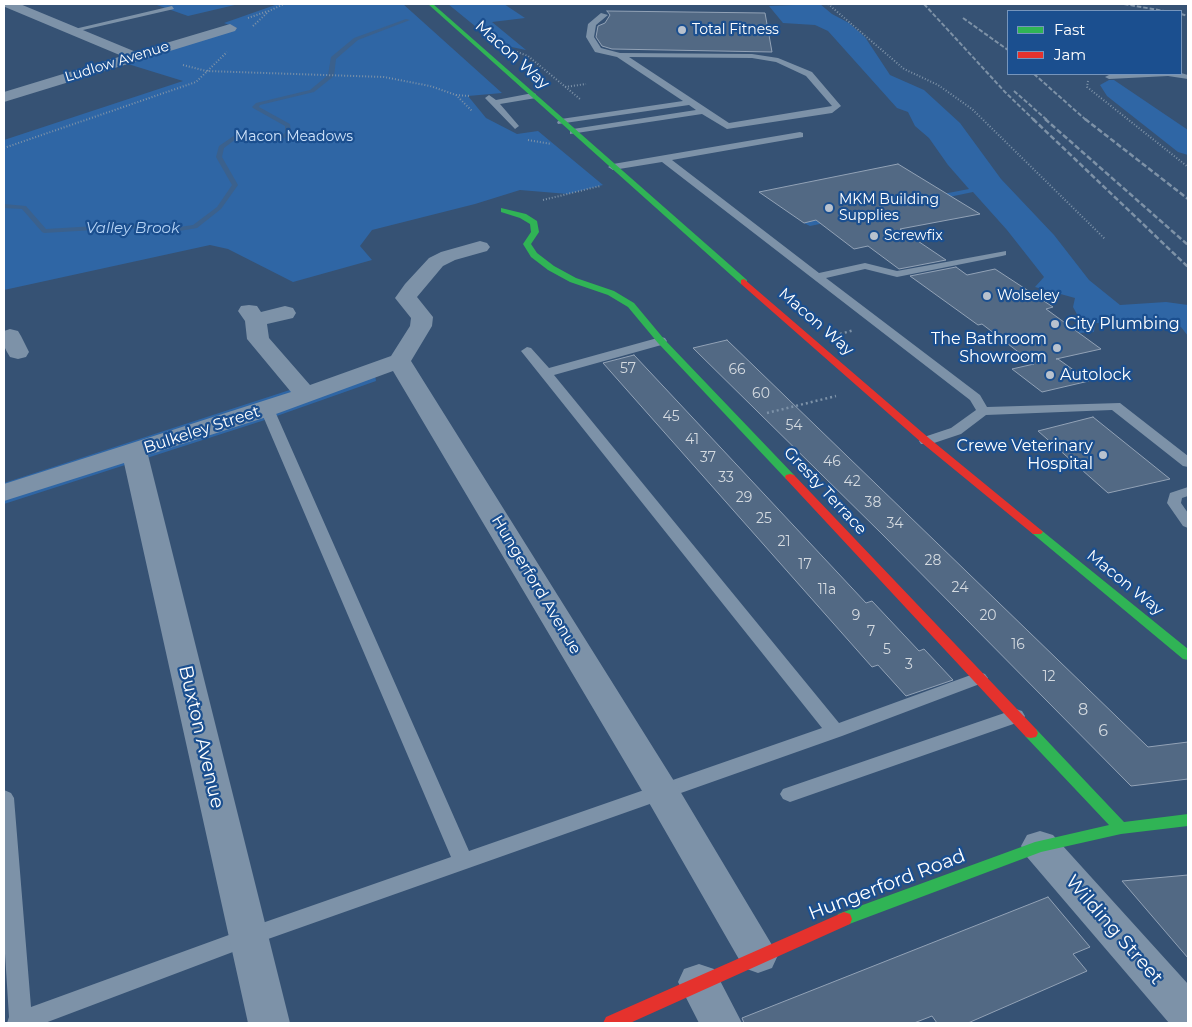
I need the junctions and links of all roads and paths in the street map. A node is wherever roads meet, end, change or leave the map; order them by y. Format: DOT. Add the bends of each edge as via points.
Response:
graph roads {
  1 [pos="10,4"];
  2 [pos="284,4"];
  3 [pos="430,4"];
  4 [pos="828,4"];
  5 [pos="172,8"];
  6 [pos="604,15"];
  7 [pos="230,28"];
  8 [pos="70,31"];
  9 [pos="248,31"];
  10 [pos="227,51"];
  11 [pos="620,54"];
  12 [pos="133,56"];
  13 [pos="206,71"];
  14 [pos="1148,75"];
  15 [pos="1175,75"];
  16 [pos="1109,77"];
  17 [pos="1188,77"];
  18 [pos="586,84"];
  19 [pos="565,86"];
  20 [pos="533,96"];
  21 [pos="4,97"];
  22 [pos="690,102"];
  23 [pos="704,111"];
  24 [pos="474,112"];
  25 [pos="561,122"];
  26 [pos="515,126"];
  27 [pos="573,132"];
  28 [pos="800,135"];
  29 [pos="526,140"];
  30 [pos="552,144"];
  31 [pos="4,148"];
  32 [pos="664,159"];
  33 [pos="613,167"];
  34 [pos="1188,167"];
  35 [pos="603,185"];
  36 [pos="504,210"];
  37 [pos="1105,239"];
  38 [pos="480,247"];
  39 [pos="1002,253"];
  40 [pos="816,277"];
  41 [pos="285,313"];
  42 [pos="661,341"];
  43 [pos="527,351"];
  44 [pos="398,361"];
  45 [pos="546,373"];
  46 [pos="305,394"];
  47 [pos="842,395"];
  48 [pos="267,409"];
  49 [pos="983,411"];
  50 [pos="736,421"];
  51 [pos="926,441"];
  52 [pos="134,451"];
  53 [pos="1188,463"];
  54 [pos="1188,491"];
  55 [pos="4,493"];
  56 [pos="1188,523"];
  57 [pos="1188,656"];
  58 [pos="979,678"];
  59 [pos="1016,716"];
  60 [pos="835,731"];
  61 [pos="661,791"];
  62 [pos="790,794"];
  63 [pos="4,798"];
  64 [pos="1188,820"];
  65 [pos="1121,828"];
  66 [pos="1040,846"];
  67 [pos="463,861"];
  68 [pos="248,937"];
  69 [pos="758,956"];
  70 [pos="699,982"];
  71 [pos="1188,1014"];
  72 [pos="19,1023"];
  73 [pos="269,1023"];
  74 [pos="612,1023"];
  75 [pos="721,1023"];
  1 -- 8 [label="street"];
  2 -- 9 [label="path" via="269,11"];
  3 -- 20 [label="main road, Macon Way"];
  4 -- 37 [label="path" via="904,69 938,85 972,109"];
  5 -- 8 [label="lane"];
  6 -- 11 [label="lane" via="592,24 590,37 598,50"];
  7 -- 12 [label="street, Ludlow Avenue"];
  8 -- 12 [label="street"];
  10 -- 13 [label="path"];
  11 -- 22 [label="lane"];
  11 -- 23 [label="lane" via="752,56 778,60 809,74 837,106 832,110 727,126"];
  12 -- 21 [label="street, Ludlow Avenue"];
  13 -- 24 [label="path" via="384,77 456,95"];
  13 -- 31 [label="path" via="196,82"];
  14 -- 16 [label="lane"];
  15 -- 17 [label="lane"];
  16 -- 34 [label="path" via="1088,79 1088,87"];
  18 -- 19 [label="path"];
  20 -- 25 [label="main road, Macon Way"];
  20 -- 26 [label="lane" via="490,100"];
  22 -- 23 [label="lane"];
  22 -- 25 [label="lane"];
  23 -- 27 [label="lane"];
  25 -- 27 [label="main road, Macon Way"];
  27 -- 33 [label="main road, Macon Way"];
  28 -- 32 [label="lane"];
  29 -- 30 [label="path"];
  32 -- 33 [label="lane"];
  32 -- 40 [label="lane"];
  33 -- 51 [label="main road, Macon Way"];
  35 -- 36 [label="path"];
  36 -- 42 [label="main road, Gresty Terrace" via="523,216 534,224 535,232 527,244 534,255 572,280 631,305"];
  38 -- 44 [label="street" via="436,262 412,288 406,298 422,317 420,326"];
  39 -- 40 [label="lane" via="897,274 865,266"];
  40 -- 49 [label="lane" via="975,398"];
  41 -- 46 [label="street" via="253,316 258,338"];
  42 -- 45 [label="lane"];
  42 -- 50 [label="main road, Gresty Terrace"];
  43 -- 45 [label="lane"];
  44 -- 46 [label="street, Bulkeley Street"];
  44 -- 61 [label="street, Hungerford Avenue"];
  45 -- 60 [label="lane"];
  46 -- 48 [label="street, Bulkeley Street"];
  47 -- 50 [label="path"];
  48 -- 52 [label="street, Bulkeley Street"];
  48 -- 67 [label="lane"];
  49 -- 51 [label="lane" via="956,431"];
  49 -- 53 [label="lane" via="1115,406"];
  50 -- 58 [label="main road, Gresty Terrace"];
  51 -- 57 [label="main road, Macon Way"];
  52 -- 55 [label="street, Bulkeley Street"];
  52 -- 68 [label="street, Buxton Avenue"];
  54 -- 56 [label="lane" via="1175,496 1174,503"];
  58 -- 59 [label="main road, Gresty Terrace"];
  58 -- 60 [label="lane"];
  59 -- 62 [label="lane"];
  59 -- 65 [label="main road, Gresty Terrace"];
  60 -- 61 [label="lane"];
  61 -- 67 [label="lane"];
  61 -- 69 [label="street, Hungerford Avenue"];
  63 -- 72 [label="lane"];
  64 -- 65 [label="main road, Hungerford Road"];
  65 -- 66 [label="main road, Hungerford Road"];
  66 -- 69 [label="main road, Hungerford Road" via="823,927"];
  66 -- 71 [label="street, Wilding Street"];
  67 -- 68 [label="lane"];
  68 -- 72 [label="lane"];
  68 -- 73 [label="street, Buxton Avenue"];
  69 -- 70 [label="main road, Hungerford Road"];
  70 -- 74 [label="main road, Hungerford Road"];
  70 -- 75 [label="street"];
}
